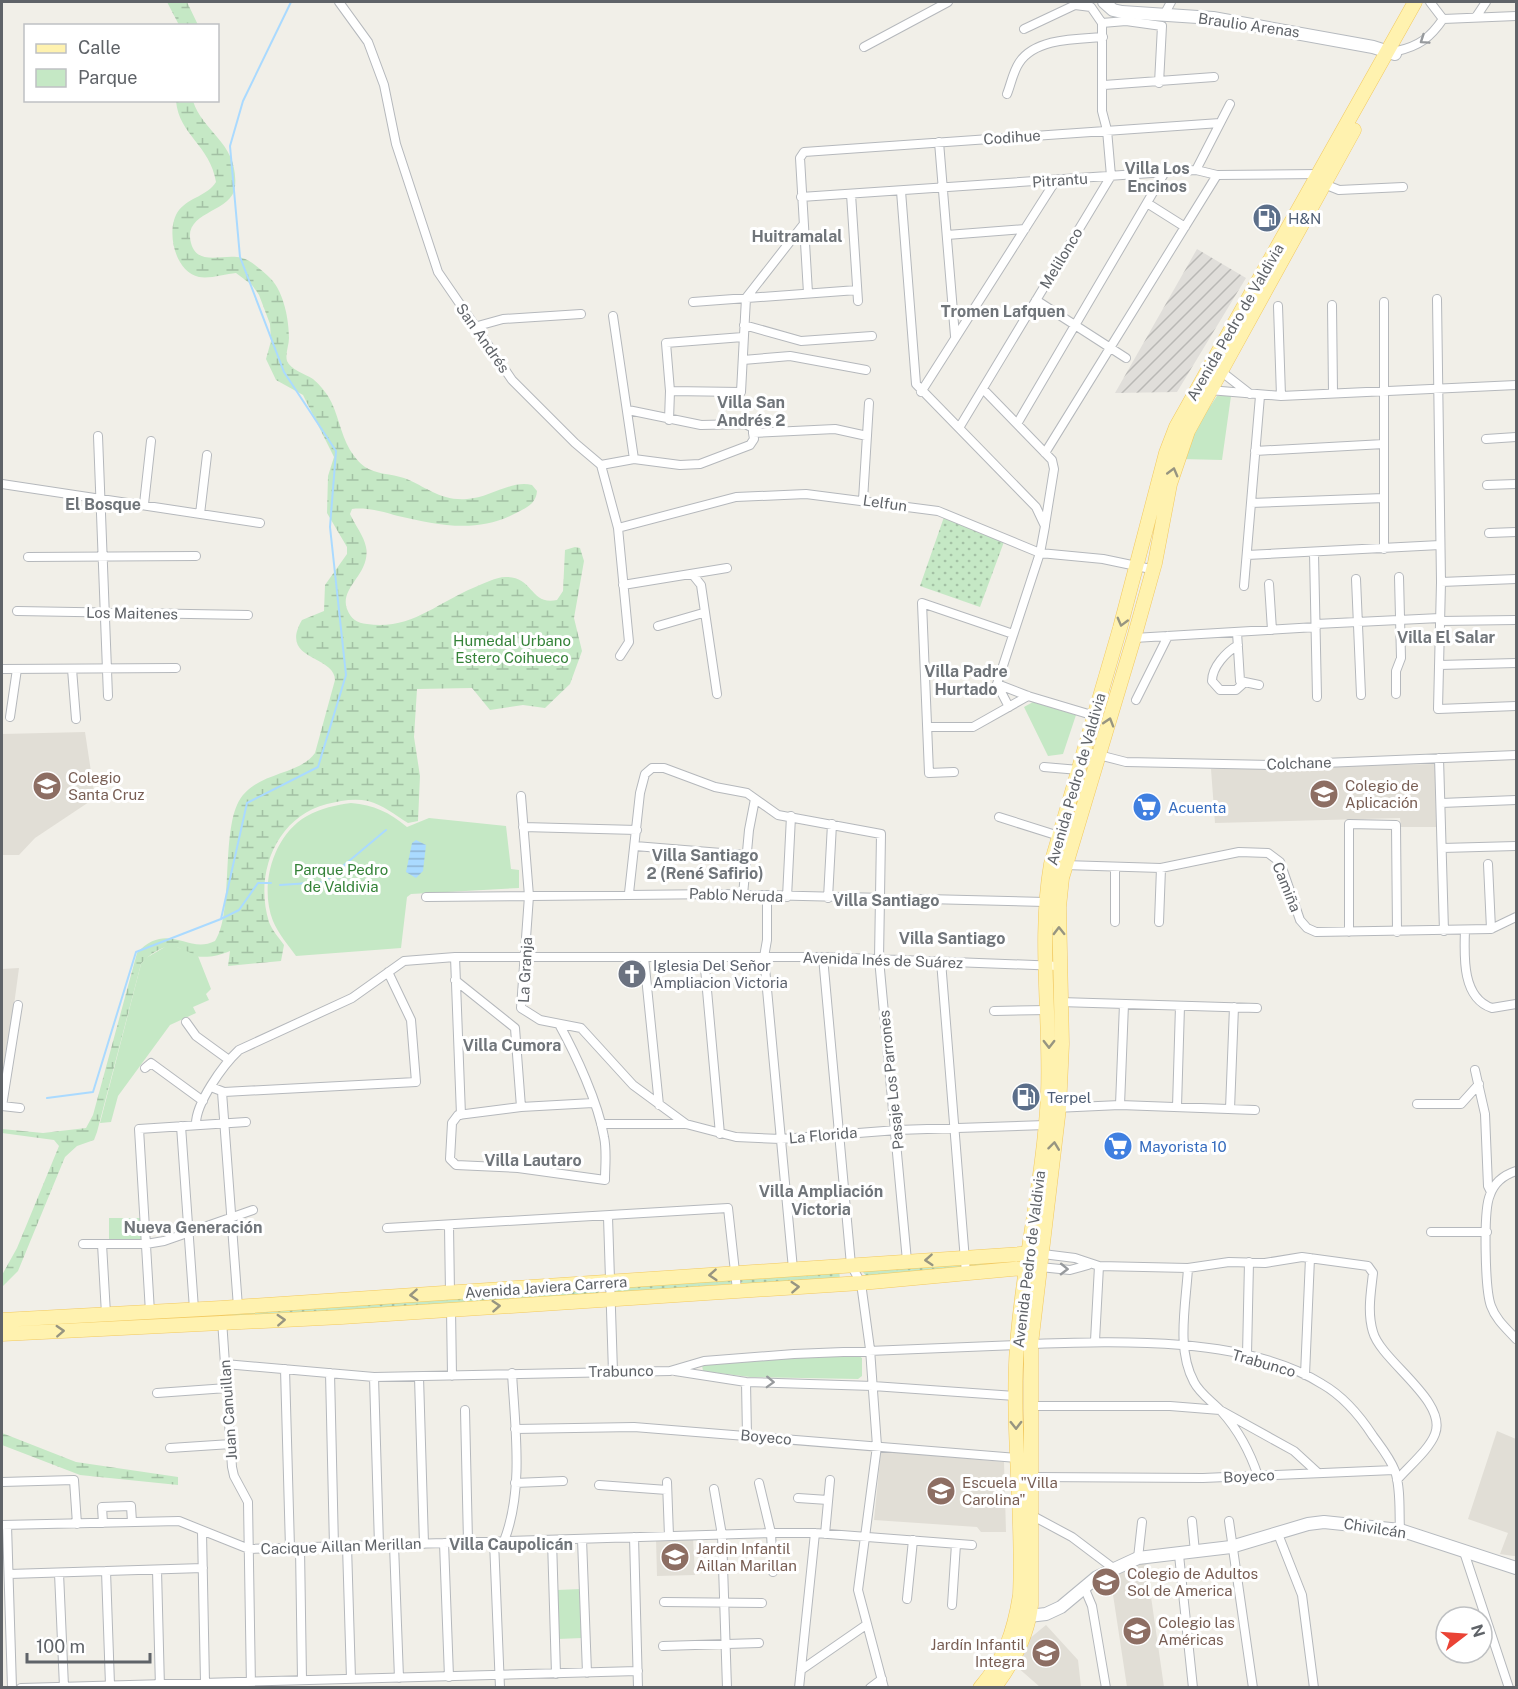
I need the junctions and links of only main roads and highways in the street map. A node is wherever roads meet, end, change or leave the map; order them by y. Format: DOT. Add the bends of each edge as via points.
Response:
graph roads {
  1 [pos="1415,2"];
  2 [pos="1427,2"];
  3 [pos="1393,52"];
  4 [pos="1205,388"];
  5 [pos="1167,503"];
  6 [pos="1142,567"];
  7 [pos="1135,632"];
  8 [pos="1053,965"];
  9 [pos="1053,1107"];
  10 [pos="1035,1260"];
  11 [pos="2,1320"];
  12 [pos="2,1334"];
  13 [pos="1024,1345"];
  14 [pos="1023,1617"];
  15 [pos="980,1688"];
  16 [pos="994,1688"];
  1 -- 3 [label="main road, Avenida Pedro de Valdivia"];
  2 -- 3 [label="main road, Avenida Pedro de Valdivia"];
  3 -- 4 [label="main road, Avenida Pedro de Valdivia"];
  5 -- 4 [label="main road, Avenida Pedro de Valdivia, one-way" via="1184,440"];
  4 -- 6 [label="main road, Avenida Pedro de Valdivia" via="1166,453"];
  5 -- 6 [label="main road" via="1158,517"];
  5 -- 7 [label="main road, Avenida Pedro de Valdivia"];
  6 -- 7 [label="main road"];
  6 -- 8 [label="main road, Avenida Pedro de Valdivia, one-way" via="1051,864 1046,902"];
  8 -- 7 [label="main road, Avenida Pedro de Valdivia, one-way" via="1065,865"];
  8 -- 9 [label="main road, Avenida Pedro de Valdivia"];
  10 -- 9 [label="main road, Avenida Pedro de Valdivia, one-way"];
  9 -- 10 [label="main road, Avenida Pedro de Valdivia" via="1046,1125"];
  10 -- 11 [label="main road, Avenida Javiera Carrera, one-way" via="964,1257"];
  12 -- 10 [label="main road, Avenida Javiera Carrera, one-way" via="861,1282 966,1273"];
  10 -- 13 [label="main road, Avenida Pedro de Valdivia"];
  13 -- 14 [label="main road, Avenida Pedro de Valdivia" via="1031,1515"];
  13 -- 14 [label="main road, Avenida Pedro de Valdivia, one-way" via="1015,1396"];
  14 -- 15 [label="main road, Avenida Pedro de Valdivia" via="1001,1662"];
  14 -- 16 [label="main road, Avenida Pedro de Valdivia" via="1016,1654"];
}
